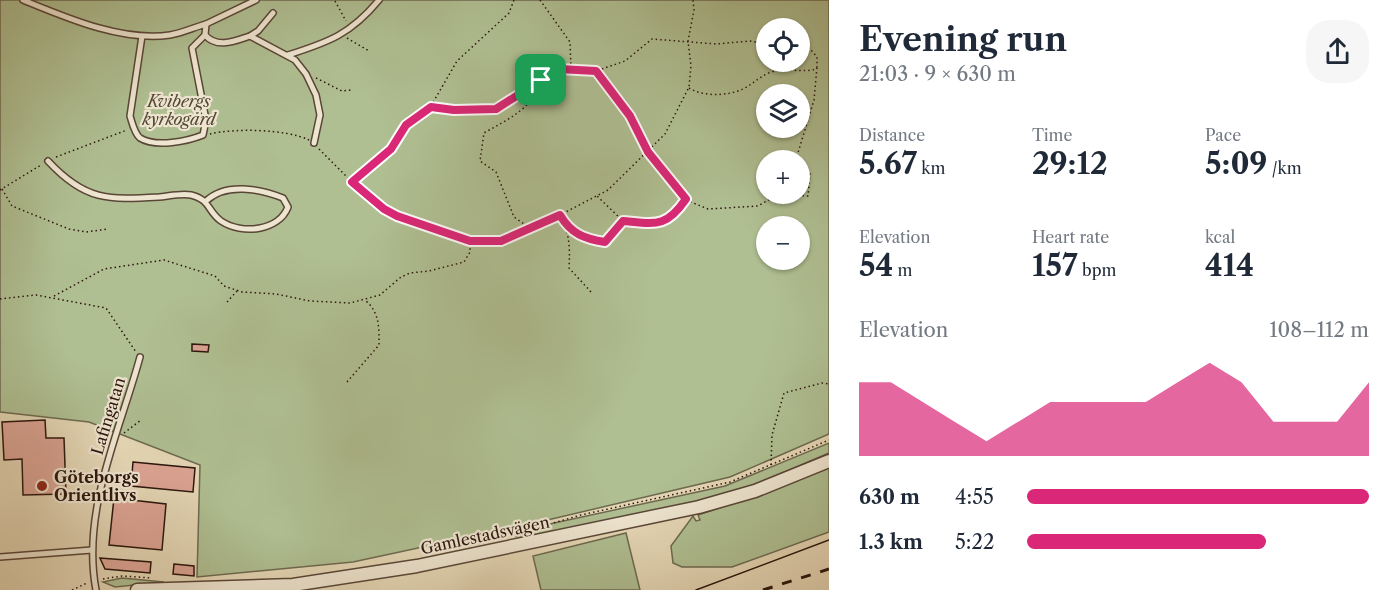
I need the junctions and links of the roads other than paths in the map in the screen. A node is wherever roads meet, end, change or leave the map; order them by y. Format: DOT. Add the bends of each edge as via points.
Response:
graph roads {
  1 [pos="23,0"];
  2 [pos="256,0"];
  3 [pos="379,0"];
  4 [pos="273,13"];
  5 [pos="206,24"];
  6 [pos="205,34"];
  7 [pos="142,36"];
  8 [pos="250,36"];
  9 [pos="288,55"];
  10 [pos="314,143"];
  11 [pos="48,161"];
  12 [pos="206,201"];
  13 [pos="140,357"];
  14 [pos="829,460"];
  15 [pos="92,550"];
  16 [pos="0,557"];
  17 [pos="165,586"];
  18 [pos="96,590"];
  19 [pos="137,590"];
  1 -- 7 [label="lane" via="97,26"];
  2 -- 5 [label="lane"];
  3 -- 9 [label="lane" via="350,30 329,42"];
  4 -- 8 [label="lane"];
  5 -- 6 [label="lane"];
  5 -- 7 [label="lane" via="171,35"];
  6 -- 7 [label="lane" via="192,48 206,120 203,135 190,140 155,142 140,137 130,116"];
  6 -- 8 [label="lane" via="217,43"];
  8 -- 9 [label="lane"];
  9 -- 10 [label="lane" via="308,78 320,115"];
  11 -- 12 [label="lane" via="66,181 90,194 117,199 189,195"];
  12 -- 12 [label="lane" via="222,221 243,228 273,225 284,218 288,207 283,198 248,189 214,194"];
  13 -- 15 [label="lane, Lafingatan" via="102,488"];
  14 -- 17 [label="street, Gamlestadsvägen" via="717,503 417,566 293,585"];
  15 -- 16 [label="lane"];
  15 -- 18 [label="lane, Lafingatan"];
  17 -- 19 [label="street, Gamlestadsvägen"];
}
